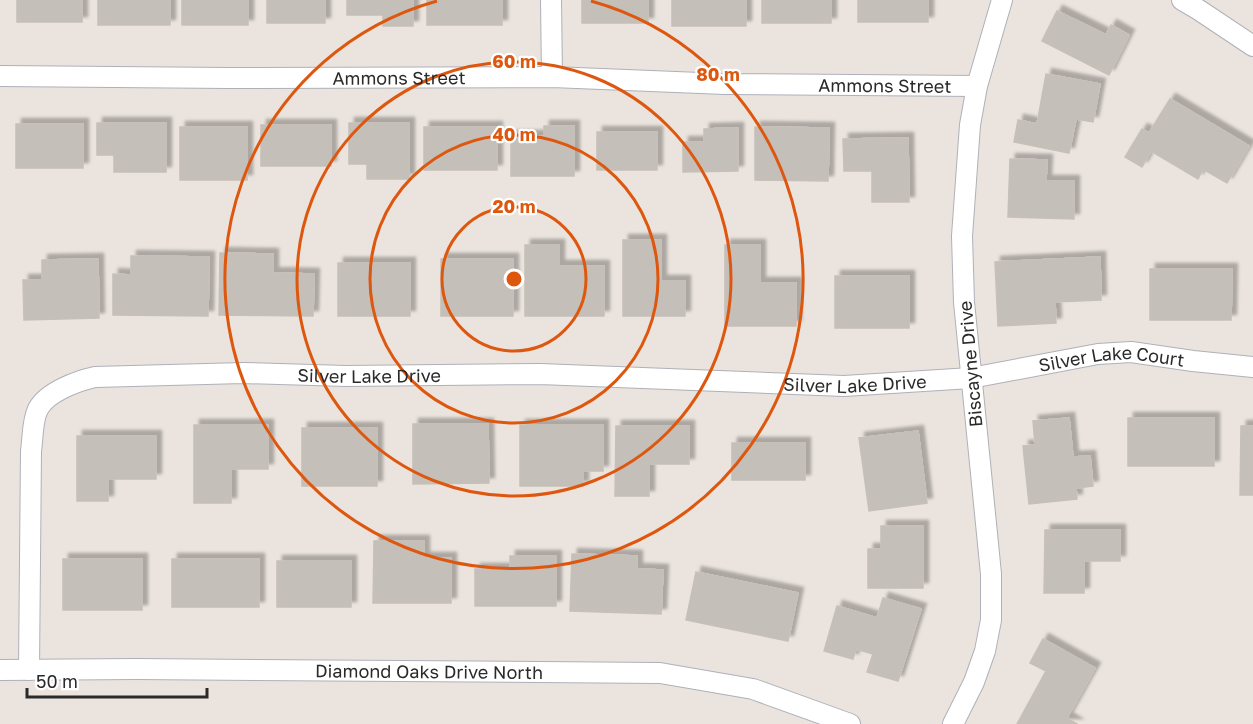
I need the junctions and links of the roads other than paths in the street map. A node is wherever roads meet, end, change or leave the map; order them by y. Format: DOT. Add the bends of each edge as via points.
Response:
graph roads {
  1 [pos="551,0"];
  2 [pos="1002,0"];
  3 [pos="1182,0"];
  4 [pos="1253,46"];
  5 [pos="0,76"];
  6 [pos="552,77"];
  7 [pos="977,86"];
  8 [pos="1253,367"];
  9 [pos="971,378"];
  10 [pos="0,670"];
  11 [pos="29,670"];
  12 [pos="850,724"];
  13 [pos="953,724"];
  1 -- 6 [label="street"];
  2 -- 7 [label="street, Biscayne Drive"];
  3 -- 4 [label="street"];
  5 -- 6 [label="street, Ammons Street"];
  6 -- 7 [label="street, Ammons Street" via="724,84"];
  7 -- 9 [label="street, Biscayne Drive" via="970,125 963,236 963,302"];
  8 -- 9 [label="street, Silver Lake Court" via="1131,352 1098,354"];
  9 -- 11 [label="street, Silver Lake Drive" via="844,386 540,374 243,373 95,377 79,381 53,395 39,408 34,420"];
  9 -- 13 [label="street, Biscayne Drive" via="991,574 991,620 978,672"];
  10 -- 11 [label="street, Diamond Oaks Drive North"];
  11 -- 12 [label="street, Diamond Oaks Drive North" via="660,673 753,689"];
}
